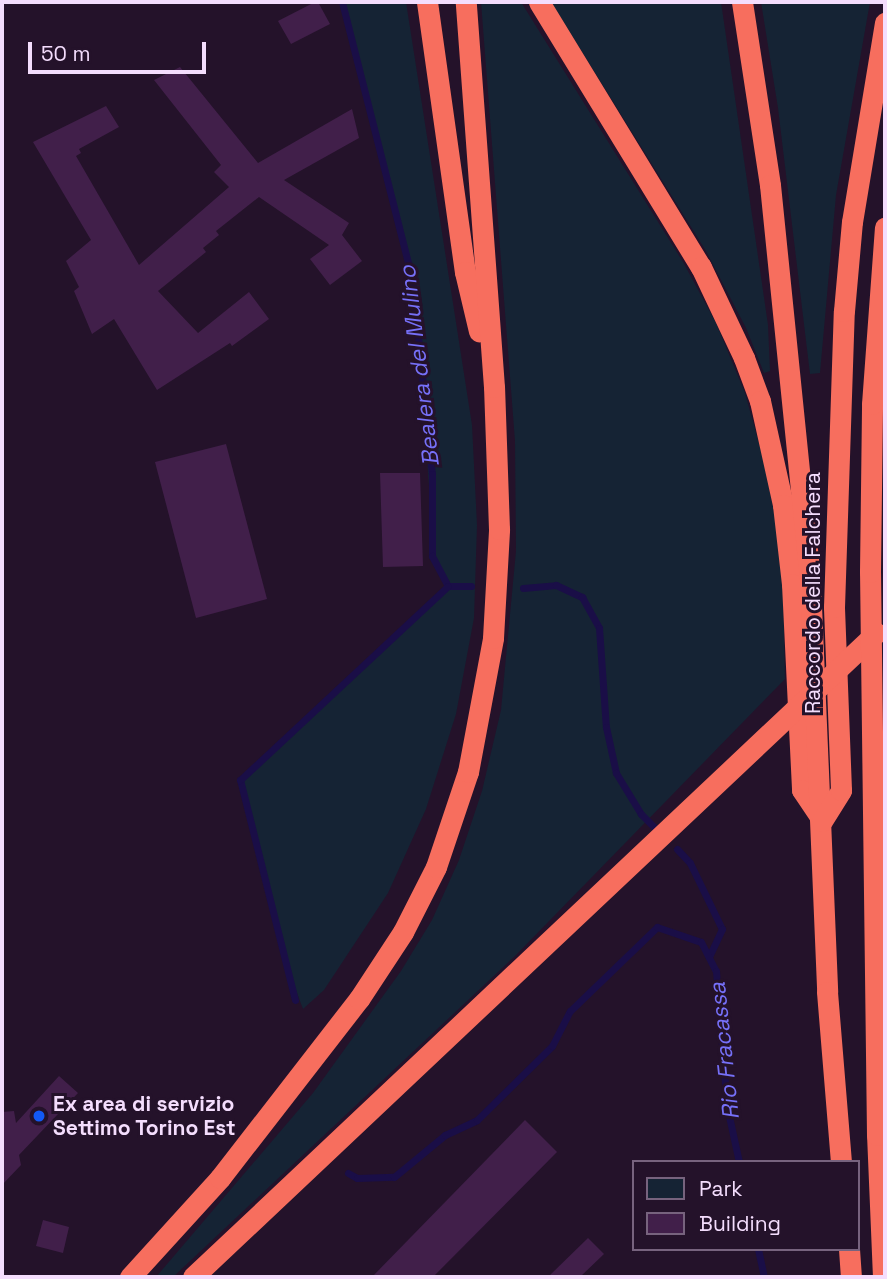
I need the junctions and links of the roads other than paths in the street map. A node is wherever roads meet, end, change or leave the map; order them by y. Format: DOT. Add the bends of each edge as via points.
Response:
graph roads {
  1 [pos="427,2"];
  2 [pos="466,2"];
  3 [pos="539,2"];
  4 [pos="742,2"];
  5 [pos="885,23"];
  6 [pos="885,227"];
  7 [pos="494,387"];
  8 [pos="885,604"];
  9 [pos="885,625"];
  10 [pos="718,782"];
  11 [pos="822,821"];
  12 [pos="841,1160"];
  13 [pos="849,1251"];
  14 [pos="130,1277"];
  15 [pos="193,1277"];
  16 [pos="851,1277"];
  17 [pos="883,1277"];
  1 -- 7 [label="highway" via="465,272"];
  2 -- 7 [label="highway"];
  3 -- 11 [label="highway" via="701,267 760,401 783,505 792,584 802,790"];
  4 -- 11 [label="highway" via="770,185 810,581"];
  5 -- 11 [label="highway, Raccordo della Falchera" via="854,210 844,311 834,607 841,790"];
  6 -- 17 [label="highway" via="872,404 870,572"];
  7 -- 14 [label="highway" via="499,529 493,638 468,772 436,867 403,932 359,999 220,1178"];
  8 -- 10 [label="highway"];
  9 -- 10 [label="highway"];
  10 -- 15 [label="highway"];
  11 -- 12 [label="highway" via="827,992"];
  13 -- 16 [label="highway"];
}
